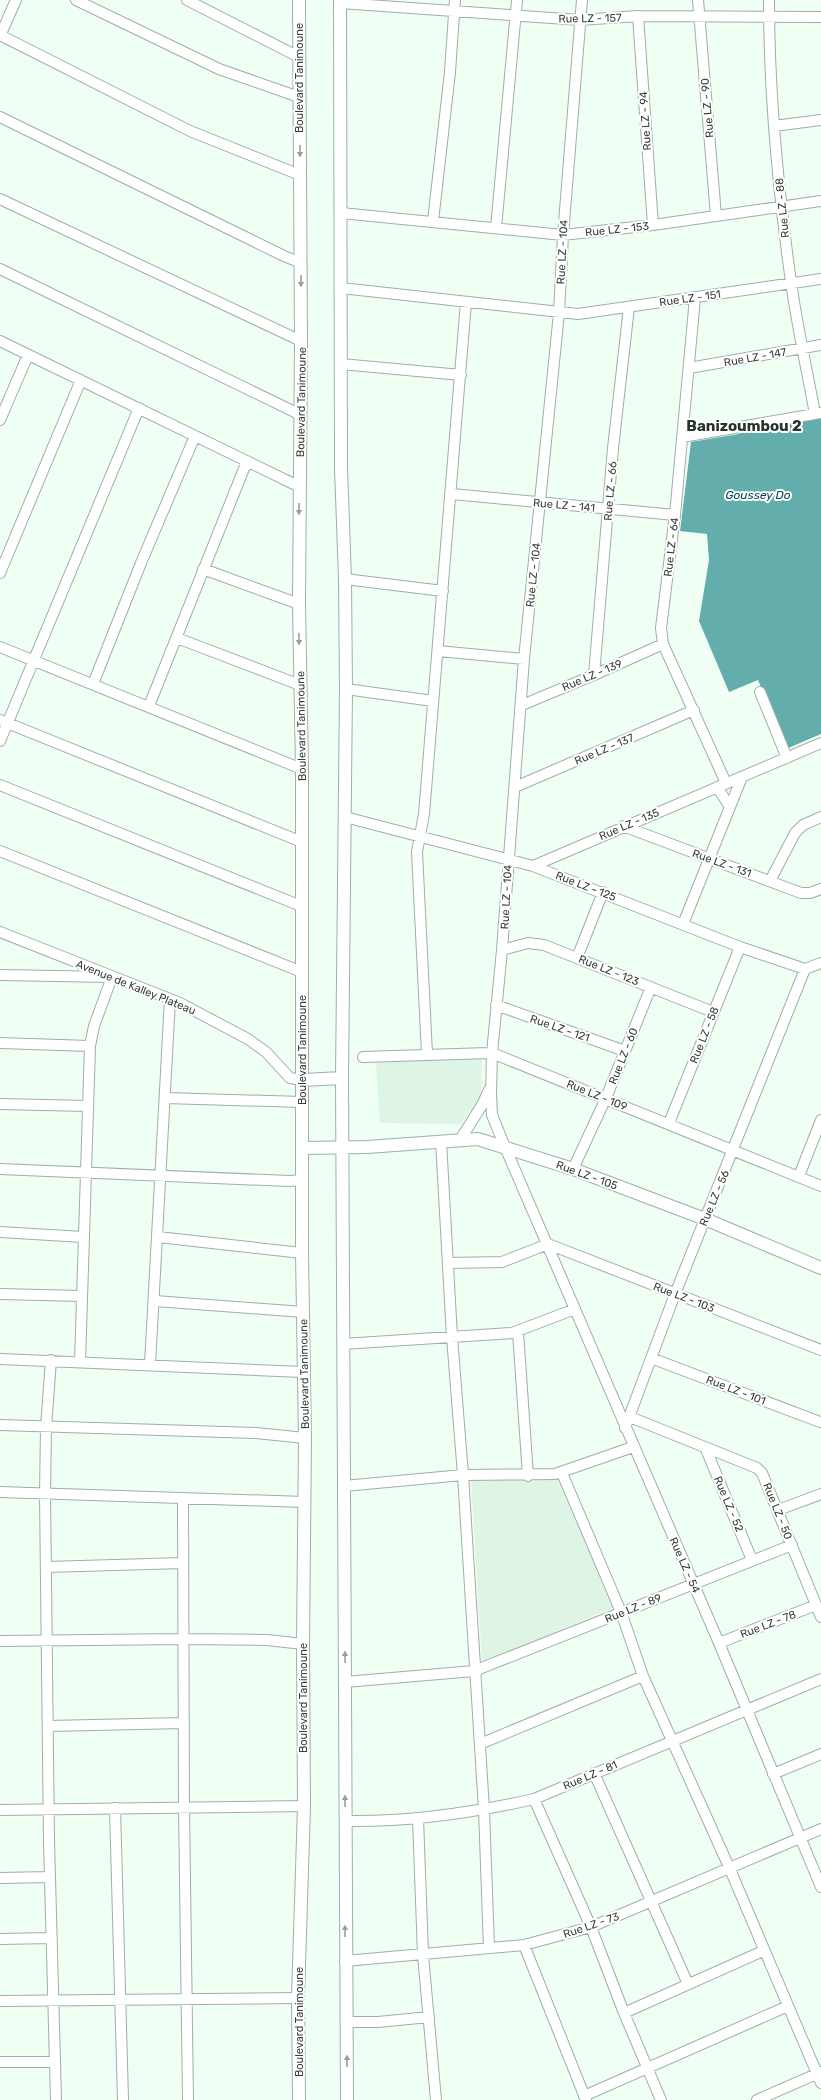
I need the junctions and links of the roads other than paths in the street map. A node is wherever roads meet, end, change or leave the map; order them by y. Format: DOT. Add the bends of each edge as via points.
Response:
graph roads {
  1 [pos="16,0"];
  2 [pos="76,0"];
  3 [pos="187,0"];
  4 [pos="299,0"];
  5 [pos="455,0"];
  6 [pos="517,0"];
  7 [pos="582,0"];
  8 [pos="698,0"];
  9 [pos="769,0"];
  10 [pos="340,2"];
  11 [pos="454,11"];
  12 [pos="516,16"];
  13 [pos="638,16"];
  14 [pos="699,17"];
  15 [pos="821,17"];
  16 [pos="769,18"];
  17 [pos="580,20"];
  18 [pos="0,35"];
  19 [pos="299,57"];
  20 [pos="299,97"];
  21 [pos="0,117"];
  22 [pos="821,120"];
  23 [pos="774,126"];
  24 [pos="300,175"];
  25 [pos="0,199"];
  26 [pos="821,201"];
  27 [pos="782,207"];
  28 [pos="341,213"];
  29 [pos="716,216"];
  30 [pos="433,221"];
  31 [pos="653,225"];
  32 [pos="496,228"];
  33 [pos="563,235"];
  34 [pos="301,263"];
  35 [pos="0,269"];
  36 [pos="821,279"];
  37 [pos="791,284"];
  38 [pos="341,288"];
  39 [pos="695,298"];
  40 [pos="466,302"];
  41 [pos="629,307"];
  42 [pos="559,313"];
  43 [pos="0,341"];
  44 [pos="301,341"];
  45 [pos="821,345"];
  46 [pos="803,348"];
  47 [pos="28,355"];
  48 [pos="341,364"];
  49 [pos="689,368"];
  50 [pos="462,375"];
  51 [pos="81,380"];
  52 [pos="139,408"];
  53 [pos="818,413"];
  54 [pos="301,415"];
  55 [pos="0,420"];
  56 [pos="195,436"];
  57 [pos="682,437"];
  58 [pos="247,461"];
  59 [pos="300,487"];
  60 [pos="452,494"];
  61 [pos="540,503"];
  62 [pos="608,508"];
  63 [pos="676,515"];
  64 [pos="203,569"];
  65 [pos="0,573"];
  66 [pos="345,579"];
  67 [pos="443,591"];
  68 [pos="299,604"];
  69 [pos="177,638"];
  70 [pos="663,644"];
  71 [pos="0,647"];
  72 [pos="438,651"];
  73 [pos="524,659"];
  74 [pos="35,660"];
  75 [pos="594,675"];
  76 [pos="93,684"];
  77 [pos="300,685"];
  78 [pos="346,689"];
  79 [pos="760,692"];
  80 [pos="433,701"];
  81 [pos="522,705"];
  82 [pos="148,706"];
  83 [pos="694,710"];
  84 [pos="4,722"];
  85 [pos="0,741"];
  86 [pos="821,743"];
  87 [pos="786,758"];
  88 [pos="302,769"];
  89 [pos="742,777"];
  90 [pos="0,785"];
  91 [pos="722,785"];
  92 [pos="515,787"];
  93 [pos="730,807"];
  94 [pos="345,817"];
  95 [pos="821,817"];
  96 [pos="623,826"];
  97 [pos="419,837"];
  98 [pos="302,842"];
  99 [pos="0,851"];
  100 [pos="710,859"];
  101 [pos="508,860"];
  102 [pos="533,866"];
  103 [pos="770,881"];
  104 [pos="821,889"];
  105 [pos="603,892"];
  106 [pos="301,906"];
  107 [pos="683,924"];
  108 [pos="0,932"];
  109 [pos="740,948"];
  110 [pos="502,950"];
  111 [pos="577,958"];
  112 [pos="821,963"];
  113 [pos="805,969"];
  114 [pos="302,972"];
  115 [pos="0,975"];
  116 [pos="112,977"];
  117 [pos="651,987"];
  118 [pos="170,999"];
  119 [pos="496,1005"];
  120 [pos="713,1012"];
  121 [pos="0,1043"];
  122 [pos="90,1046"];
  123 [pos="625,1051"];
  124 [pos="427,1054"];
  125 [pos="492,1054"];
  126 [pos="362,1058"];
  127 [pos="342,1078"];
  128 [pos="303,1080"];
  129 [pos="491,1086"];
  130 [pos="165,1098"];
  131 [pos="606,1098"];
  132 [pos="302,1102"];
  133 [pos="0,1104"];
  134 [pos="88,1106"];
  135 [pos="821,1120"];
  136 [pos="669,1123"];
  137 [pos="460,1140"];
  138 [pos="441,1141"];
  139 [pos="342,1147"];
  140 [pos="505,1147"];
  141 [pos="303,1148"];
  142 [pos="734,1150"];
  143 [pos="0,1169"];
  144 [pos="573,1169"];
  145 [pos="86,1172"];
  146 [pos="160,1175"];
  147 [pos="799,1176"];
  148 [pos="303,1180"];
  149 [pos="821,1186"];
  150 [pos="705,1219"];
  151 [pos="0,1232"];
  152 [pos="83,1237"];
  153 [pos="158,1237"];
  154 [pos="548,1244"];
  155 [pos="302,1253"];
  156 [pos="449,1263"];
  157 [pos="821,1268"];
  158 [pos="0,1294"];
  159 [pos="675,1294"];
  160 [pos="82,1296"];
  161 [pos="155,1301"];
  162 [pos="576,1310"];
  163 [pos="303,1312"];
  164 [pos="518,1332"];
  165 [pos="452,1337"];
  166 [pos="343,1344"];
  167 [pos="821,1350"];
  168 [pos="651,1358"];
  169 [pos="0,1359"];
  170 [pos="51,1360"];
  171 [pos="80,1362"];
  172 [pos="150,1364"];
  173 [pos="303,1372"];
  174 [pos="630,1417"];
  175 [pos="821,1421"];
  176 [pos="0,1425"];
  177 [pos="46,1427"];
  178 [pos="626,1428"];
  179 [pos="305,1438"];
  180 [pos="633,1447"];
  181 [pos="705,1448"];
  182 [pos="562,1473"];
  183 [pos="463,1475"];
  184 [pos="528,1476"];
  185 [pos="344,1486"];
  186 [pos="0,1492"];
  187 [pos="45,1494"];
  188 [pos="821,1494"];
  189 [pos="183,1500"];
  190 [pos="305,1502"];
  191 [pos="778,1510"];
  192 [pos="792,1545"];
  193 [pos="752,1560"];
  194 [pos="183,1563"];
  195 [pos="46,1567"];
  196 [pos="692,1584"];
  197 [pos="816,1605"];
  198 [pos="621,1612"];
  199 [pos="821,1617"];
  200 [pos="184,1639"];
  201 [pos="47,1640"];
  202 [pos="0,1641"];
  203 [pos="719,1643"];
  204 [pos="303,1644"];
  205 [pos="474,1671"];
  206 [pos="643,1676"];
  207 [pos="821,1679"];
  208 [pos="345,1682"];
  209 [pos="746,1709"];
  210 [pos="184,1723"];
  211 [pos="48,1726"];
  212 [pos="672,1740"];
  213 [pos="480,1744"];
  214 [pos="821,1754"];
  215 [pos="594,1773"];
  216 [pos="773,1774"];
  217 [pos="534,1800"];
  218 [pos="304,1806"];
  219 [pos="184,1807"];
  220 [pos="115,1808"];
  221 [pos="49,1809"];
  222 [pos="0,1810"];
  223 [pos="484,1810"];
  224 [pos="418,1818"];
  225 [pos="346,1822"];
  226 [pos="821,1829"];
  227 [pos="799,1838"];
  228 [pos="729,1867"];
  229 [pos="50,1877"];
  230 [pos="0,1878"];
  231 [pos="821,1887"];
  232 [pos="650,1902"];
  233 [pos="591,1927"];
  234 [pos="0,1938"];
  235 [pos="52,1938"];
  236 [pos="524,1945"];
  237 [pos="489,1948"];
  238 [pos="763,1951"];
  239 [pos="423,1955"];
  240 [pos="345,1961"];
  241 [pos="688,1984"];
  242 [pos="298,1998"];
  243 [pos="187,1999"];
  244 [pos="53,2000"];
  245 [pos="121,2000"];
  246 [pos="0,2001"];
  247 [pos="788,2006"];
  248 [pos="624,2013"];
  249 [pos="429,2017"];
  250 [pos="347,2022"];
  251 [pos="0,2062"];
  252 [pos="55,2062"];
  253 [pos="647,2068"];
  254 [pos="820,2076"];
  255 [pos="585,2098"];
  256 [pos="56,2100"];
  257 [pos="123,2100"];
  258 [pos="188,2100"];
  259 [pos="299,2100"];
  260 [pos="347,2100"];
  261 [pos="436,2100"];
  262 [pos="661,2100"];
  263 [pos="757,2100"];
  1 -- 18 [label="street"];
  2 -- 20 [label="street" via="219,69"];
  3 -- 19 [label="street"];
  4 -- 19 [label="main road, Boulevard Tanimoune"];
  5 -- 11 [label="street"];
  6 -- 12 [label="street"];
  7 -- 17 [label="street, Rue LZ - 104"];
  8 -- 14 [label="street, Rue LZ - 90"];
  9 -- 16 [label="street, Rue LZ - 88"];
  10 -- 11 [label="street, Rue LZ - 157"];
  10 -- 28 [label="main road"];
  11 -- 12 [label="street, Rue LZ - 157"];
  11 -- 30 [label="street" via="450,72"];
  12 -- 17 [label="street, Rue LZ - 157"];
  12 -- 32 [label="street"];
  13 -- 14 [label="street, Rue LZ - 157"];
  13 -- 17 [label="street, Rue LZ - 157"];
  13 -- 31 [label="street, Rue LZ - 94"];
  14 -- 16 [label="street, Rue LZ - 157"];
  14 -- 29 [label="street, Rue LZ - 90"];
  15 -- 16 [label="street, Rue LZ - 157"];
  16 -- 23 [label="street, Rue LZ - 88"];
  17 -- 33 [label="street, Rue LZ - 104"];
  18 -- 24 [label="street" via="190,131"];
  19 -- 20 [label="main road, Boulevard Tanimoune"];
  20 -- 24 [label="main road, Boulevard Tanimoune, one-way"];
  21 -- 34 [label="street"];
  22 -- 23 [label="street"];
  23 -- 27 [label="street, Rue LZ - 88"];
  24 -- 34 [label="main road, Boulevard Tanimoune"];
  25 -- 44 [label="street"];
  26 -- 27 [label="street, Rue LZ - 153"];
  27 -- 29 [label="street, Rue LZ - 153"];
  27 -- 37 [label="street, Rue LZ - 88"];
  28 -- 30 [label="street, Rue LZ - 153"];
  28 -- 38 [label="main road"];
  29 -- 31 [label="street, Rue LZ - 153"];
  30 -- 32 [label="street, Rue LZ - 153"];
  31 -- 33 [label="street, Rue LZ - 153"];
  32 -- 33 [label="street, Rue LZ - 153"];
  33 -- 42 [label="street, Rue LZ - 104"];
  34 -- 44 [label="main road, Boulevard Tanimoune, one-way"];
  35 -- 54 [label="street"];
  36 -- 37 [label="street, Rue LZ - 151"];
  37 -- 39 [label="street, Rue LZ - 151"];
  37 -- 46 [label="street, Rue LZ - 88"];
  38 -- 40 [label="street, Rue LZ - 151"];
  38 -- 48 [label="main road"];
  39 -- 41 [label="street, Rue LZ - 151"];
  39 -- 49 [label="street, Rue LZ - 64"];
  40 -- 42 [label="street, Rue LZ - 151" via="528,307"];
  40 -- 50 [label="street"];
  41 -- 42 [label="street, Rue LZ - 151" via="578,314"];
  41 -- 62 [label="street, Rue LZ - 66"];
  42 -- 61 [label="street, Rue LZ - 104"];
  43 -- 47 [label="street"];
  44 -- 54 [label="main road, Boulevard Tanimoune"];
  45 -- 46 [label="street, Rue LZ - 147"];
  46 -- 49 [label="street, Rue LZ - 147"];
  46 -- 53 [label="street, Rue LZ - 88"];
  47 -- 51 [label="street"];
  47 -- 55 [label="street"];
  48 -- 50 [label="street"];
  48 -- 66 [label="main road"];
  49 -- 57 [label="street, Rue LZ - 64"];
  50 -- 60 [label="street"];
  51 -- 52 [label="street"];
  51 -- 65 [label="street"];
  52 -- 56 [label="street"];
  52 -- 74 [label="street"];
  53 -- 57 [label="street"];
  54 -- 59 [label="main road, Boulevard Tanimoune"];
  56 -- 58 [label="street"];
  56 -- 76 [label="street"];
  57 -- 63 [label="street, Rue LZ - 64"];
  58 -- 59 [label="street"];
  58 -- 64 [label="street"];
  59 -- 68 [label="main road, Boulevard Tanimoune, one-way"];
  60 -- 61 [label="street, Rue LZ - 141"];
  60 -- 67 [label="street"];
  61 -- 62 [label="street, Rue LZ - 141"];
  61 -- 73 [label="street, Rue LZ - 104"];
  62 -- 63 [label="street, Rue LZ - 141"];
  62 -- 75 [label="street, Rue LZ - 66"];
  63 -- 70 [label="street, Rue LZ - 64" via="663,614"];
  64 -- 68 [label="street"];
  64 -- 69 [label="street"];
  66 -- 67 [label="street"];
  66 -- 78 [label="main road"];
  67 -- 72 [label="street"];
  68 -- 77 [label="main road, Boulevard Tanimoune, one-way"];
  69 -- 77 [label="street"];
  69 -- 82 [label="street"];
  70 -- 75 [label="street, Rue LZ - 139"];
  70 -- 83 [label="street, Rue LZ - 64"];
  71 -- 74 [label="street"];
  72 -- 73 [label="street"];
  72 -- 80 [label="street"];
  73 -- 81 [label="street, Rue LZ - 104"];
  74 -- 76 [label="street"];
  74 -- 84 [label="street"];
  75 -- 81 [label="street, Rue LZ - 139"];
  76 -- 82 [label="street"];
  77 -- 88 [label="main road, Boulevard Tanimoune"];
  78 -- 80 [label="street"];
  78 -- 94 [label="main road"];
  79 -- 87 [label="street"];
  80 -- 97 [label="street" via="424,814"];
  81 -- 92 [label="street, Rue LZ - 104"];
  82 -- 88 [label="street"];
  83 -- 91 [label="street, Rue LZ - 64"];
  83 -- 92 [label="street, Rue LZ - 137"];
  84 -- 85 [label="street"];
  84 -- 98 [label="street"];
  86 -- 87 [label="street, Rue LZ - 135"];
  87 -- 89 [label="street, Rue LZ - 135"];
  88 -- 98 [label="main road, Boulevard Tanimoune"];
  89 -- 91 [label="street, Rue LZ - 135"];
  89 -- 93 [label="street"];
  90 -- 106 [label="street"];
  91 -- 93 [label="street, Rue LZ - 64"];
  91 -- 96 [label="street, Rue LZ - 135"];
  92 -- 101 [label="street, Rue LZ - 104"];
  93 -- 100 [label="street"];
  94 -- 97 [label="street, Rue LZ - 125"];
  94 -- 127 [label="main road"];
  95 -- 103 [label="street" via="803,825 795,833"];
  96 -- 100 [label="street, Rue LZ - 131"];
  96 -- 102 [label="street, Rue LZ - 135"];
  97 -- 101 [label="street, Rue LZ - 125"];
  97 -- 124 [label="street" via="418,905"];
  98 -- 106 [label="main road, Boulevard Tanimoune"];
  99 -- 114 [label="street"];
  100 -- 103 [label="street, Rue LZ - 131"];
  100 -- 107 [label="street"];
  101 -- 102 [label="street, Rue LZ - 125"];
  101 -- 110 [label="street, Rue LZ - 104"];
  102 -- 105 [label="street, Rue LZ - 125"];
  103 -- 104 [label="street, Rue LZ - 131" via="801,893"];
  105 -- 107 [label="street, Rue LZ - 125"];
  105 -- 111 [label="street"];
  106 -- 114 [label="main road, Boulevard Tanimoune"];
  107 -- 109 [label="street, Rue LZ - 125"];
  108 -- 116 [label="street, Avenue de Kalley Plateau"];
  109 -- 113 [label="street, Rue LZ - 125"];
  109 -- 120 [label="street, Rue LZ - 58"];
  110 -- 111 [label="street, Rue LZ - 123" via="535,942"];
  110 -- 119 [label="street, Rue LZ - 104"];
  111 -- 117 [label="street, Rue LZ - 123"];
  112 -- 113 [label="street"];
  113 -- 142 [label="street, Rue LZ - 56"];
  114 -- 128 [label="main road, Boulevard Tanimoune"];
  115 -- 116 [label="street"];
  116 -- 118 [label="street, Avenue de Kalley Plateau"];
  116 -- 122 [label="street" via="94,1026"];
  117 -- 120 [label="street, Rue LZ - 123"];
  117 -- 123 [label="street, Rue LZ - 60"];
  118 -- 128 [label="street, Avenue de Kalley Plateau" via="248,1039 266,1052 290,1078"];
  118 -- 130 [label="street"];
  119 -- 123 [label="street, Rue LZ - 121"];
  119 -- 125 [label="street, Rue LZ - 104"];
  120 -- 136 [label="street, Rue LZ - 58"];
  121 -- 122 [label="street"];
  122 -- 134 [label="street"];
  123 -- 131 [label="street, Rue LZ - 60"];
  124 -- 125 [label="street, Rue LZ - 109"];
  124 -- 126 [label="street, Rue LZ - 109"];
  125 -- 129 [label="street, Rue LZ - 104"];
  125 -- 131 [label="street, Rue LZ - 109"];
  127 -- 128 [label="main road"];
  127 -- 139 [label="main road"];
  128 -- 132 [label="main road, Boulevard Tanimoune"];
  129 -- 137 [label="street"];
  129 -- 140 [label="street, Rue LZ - 104" via="492,1115"];
  130 -- 132 [label="street"];
  130 -- 146 [label="street"];
  131 -- 136 [label="street, Rue LZ - 109"];
  131 -- 144 [label="street, Rue LZ - 60"];
  132 -- 141 [label="main road, Boulevard Tanimoune"];
  133 -- 134 [label="street"];
  134 -- 145 [label="street"];
  135 -- 147 [label="street"];
  136 -- 142 [label="street, Rue LZ - 109"];
  137 -- 138 [label="main road, Rue LZ - 105"];
  137 -- 140 [label="main road, Rue LZ - 105" via="478,1139"];
  138 -- 139 [label="main road, Rue LZ - 105"];
  138 -- 156 [label="street"];
  139 -- 141 [label="main road, Rue LZ - 105"];
  139 -- 166 [label="main road"];
  140 -- 144 [label="main road, Rue LZ - 105"];
  140 -- 154 [label="street, Rue LZ - 104"];
  141 -- 148 [label="main road, Boulevard Tanimoune"];
  142 -- 147 [label="street, Rue LZ - 109"];
  142 -- 150 [label="street, Rue LZ - 56"];
  143 -- 145 [label="street"];
  144 -- 150 [label="main road, Rue LZ - 105"];
  145 -- 146 [label="street"];
  145 -- 152 [label="street"];
  146 -- 148 [label="street"];
  146 -- 153 [label="street"];
  147 -- 149 [label="street, Rue LZ - 109"];
  148 -- 155 [label="main road, Boulevard Tanimoune"];
  150 -- 157 [label="main road, Rue LZ - 105"];
  150 -- 159 [label="street, Rue LZ - 56"];
  151 -- 152 [label="street"];
  152 -- 160 [label="street"];
  153 -- 155 [label="street"];
  153 -- 161 [label="street"];
  154 -- 156 [label="street" via="502,1262"];
  154 -- 159 [label="street, Rue LZ - 103"];
  154 -- 162 [label="street, Rue LZ - 54"];
  155 -- 163 [label="main road, Boulevard Tanimoune"];
  156 -- 165 [label="street"];
  158 -- 160 [label="street"];
  159 -- 167 [label="street, Rue LZ - 103"];
  159 -- 168 [label="street, Rue LZ - 56"];
  160 -- 171 [label="street"];
  161 -- 163 [label="street"];
  161 -- 172 [label="street"];
  162 -- 164 [label="street"];
  162 -- 178 [label="street, Rue LZ - 54"];
  163 -- 173 [label="main road, Boulevard Tanimoune"];
  164 -- 165 [label="street"];
  164 -- 184 [label="street"];
  165 -- 166 [label="street"];
  165 -- 183 [label="street"];
  166 -- 185 [label="main road"];
  168 -- 174 [label="street, Rue LZ - 56"];
  168 -- 175 [label="street, Rue LZ - 101"];
  169 -- 170 [label="street"];
  170 -- 171 [label="street"];
  170 -- 177 [label="street"];
  171 -- 172 [label="street"];
  172 -- 173 [label="street"];
  173 -- 179 [label="main road, Boulevard Tanimoune"];
  174 -- 178 [label="street, Rue LZ - 56"];
  174 -- 181 [label="street, Rue LZ - 50"];
  176 -- 177 [label="street"];
  177 -- 179 [label="street" via="256,1433"];
  177 -- 187 [label="street"];
  178 -- 180 [label="street, Rue LZ - 54"];
  179 -- 190 [label="main road, Boulevard Tanimoune"];
  180 -- 182 [label="street"];
  180 -- 196 [label="street, Rue LZ - 54"];
  181 -- 191 [label="street, Rue LZ - 50" via="756,1468 762,1473"];
  181 -- 193 [label="street, Rue LZ - 52"];
  182 -- 184 [label="street"];
  182 -- 198 [label="street"];
  183 -- 184 [label="street"];
  183 -- 185 [label="street"];
  183 -- 205 [label="street"];
  208 -- 185 [label="main road, one-way"];
  186 -- 187 [label="street"];
  187 -- 189 [label="street"];
  187 -- 195 [label="street"];
  188 -- 191 [label="street"];
  189 -- 190 [label="street"];
  189 -- 194 [label="street"];
  190 -- 204 [label="main road, Boulevard Tanimoune"];
  191 -- 192 [label="street, Rue LZ - 50"];
  192 -- 193 [label="street, Rue LZ - 89"];
  192 -- 197 [label="street, Rue LZ - 50"];
  193 -- 196 [label="street, Rue LZ - 89"];
  194 -- 195 [label="street"];
  194 -- 200 [label="street"];
  195 -- 201 [label="street"];
  196 -- 198 [label="street, Rue LZ - 89"];
  196 -- 203 [label="street, Rue LZ - 54"];
  197 -- 199 [label="street, Rue LZ - 50"];
  197 -- 203 [label="street, Rue LZ - 78"];
  198 -- 205 [label="street, Rue LZ - 89"];
  198 -- 206 [label="street"];
  200 -- 201 [label="street"];
  200 -- 204 [label="street" via="267,1640"];
  200 -- 210 [label="street"];
  201 -- 202 [label="street"];
  201 -- 211 [label="street"];
  203 -- 209 [label="street, Rue LZ - 54"];
  204 -- 218 [label="main road, Boulevard Tanimoune"];
  205 -- 208 [label="street, Rue LZ - 89"];
  205 -- 213 [label="street"];
  206 -- 212 [label="street"];
  206 -- 213 [label="street"];
  207 -- 209 [label="street, Rue LZ - 81"];
  225 -- 208 [label="main road, one-way"];
  209 -- 212 [label="street, Rue LZ - 81"];
  209 -- 216 [label="street, Rue LZ - 54"];
  210 -- 211 [label="street"];
  210 -- 219 [label="street"];
  211 -- 221 [label="street"];
  212 -- 215 [label="street, Rue LZ - 81"];
  212 -- 228 [label="street"];
  213 -- 223 [label="street"];
  214 -- 216 [label="street"];
  215 -- 217 [label="street, Rue LZ - 81"];
  215 -- 232 [label="street"];
  216 -- 227 [label="street, Rue LZ - 54"];
  217 -- 223 [label="street, Rue LZ - 81"];
  217 -- 233 [label="street"];
  218 -- 219 [label="street"];
  218 -- 242 [label="main road, Boulevard Tanimoune"];
  219 -- 220 [label="street"];
  219 -- 243 [label="street"];
  220 -- 221 [label="street"];
  220 -- 245 [label="street"];
  221 -- 222 [label="street"];
  221 -- 229 [label="street"];
  223 -- 224 [label="street, Rue LZ - 81"];
  223 -- 237 [label="street"];
  224 -- 225 [label="street, Rue LZ - 81"];
  224 -- 239 [label="street"];
  240 -- 225 [label="main road, one-way"];
  226 -- 227 [label="street, Rue LZ - 73"];
  227 -- 228 [label="street, Rue LZ - 73"];
  227 -- 231 [label="street, Rue LZ - 54"];
  228 -- 232 [label="street, Rue LZ - 73"];
  228 -- 238 [label="street"];
  229 -- 230 [label="street"];
  229 -- 235 [label="street"];
  232 -- 233 [label="street, Rue LZ - 73"];
  232 -- 241 [label="street"];
  233 -- 236 [label="street, Rue LZ - 73"];
  233 -- 248 [label="street"];
  234 -- 235 [label="street"];
  235 -- 244 [label="street"];
  236 -- 237 [label="street, Rue LZ - 73"];
  236 -- 255 [label="street"];
  237 -- 239 [label="street, Rue LZ - 73"];
  238 -- 241 [label="street"];
  238 -- 247 [label="street"];
  239 -- 240 [label="street, Rue LZ - 73"];
  239 -- 249 [label="street"];
  240 -- 250 [label="main road"];
  241 -- 248 [label="street"];
  242 -- 243 [label="street"];
  242 -- 259 [label="main road, Boulevard Tanimoune"];
  243 -- 245 [label="street"];
  243 -- 258 [label="street"];
  244 -- 245 [label="street"];
  244 -- 246 [label="street"];
  244 -- 252 [label="street"];
  245 -- 257 [label="street"];
  247 -- 253 [label="street"];
  247 -- 254 [label="street"];
  248 -- 253 [label="street"];
  249 -- 250 [label="street"];
  249 -- 261 [label="street"];
  260 -- 250 [label="main road, one-way"];
  251 -- 252 [label="street"];
  252 -- 256 [label="street"];
  253 -- 255 [label="street"];
  253 -- 262 [label="street"];
  254 -- 263 [label="street"];
}
